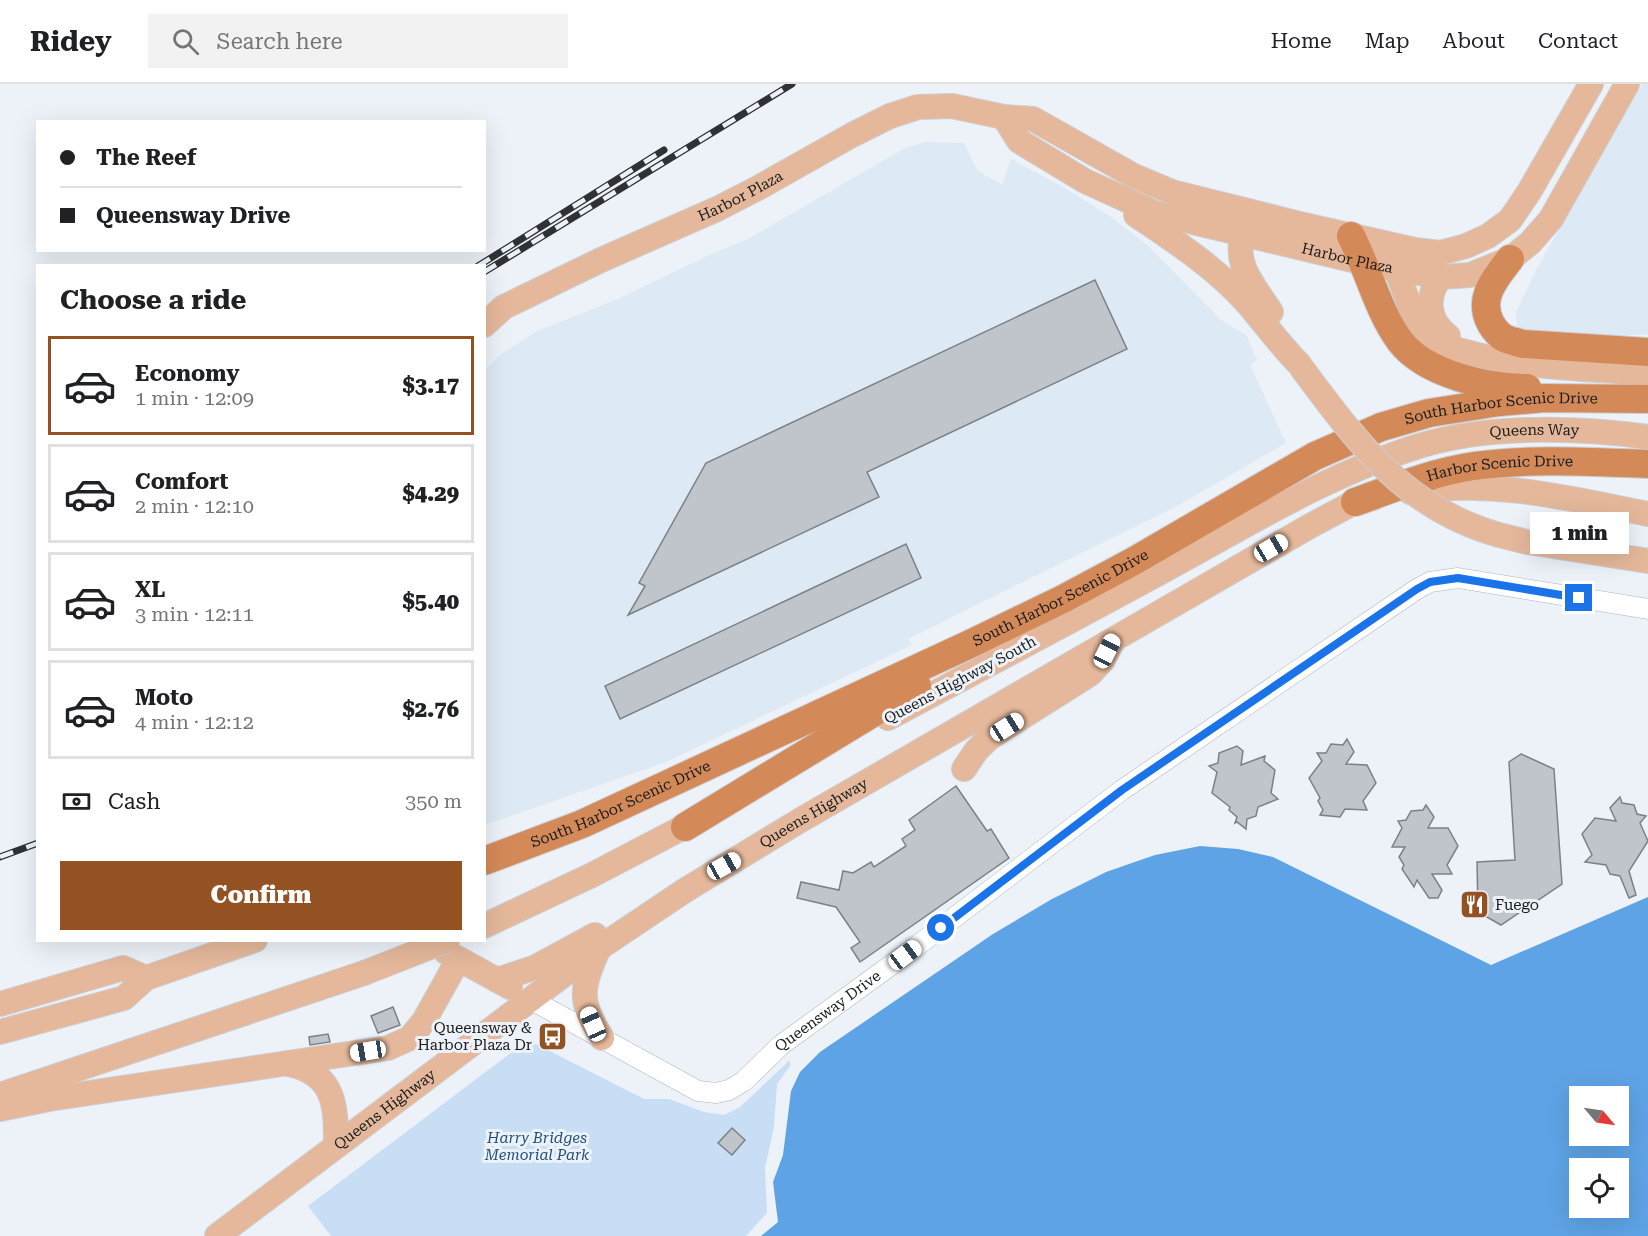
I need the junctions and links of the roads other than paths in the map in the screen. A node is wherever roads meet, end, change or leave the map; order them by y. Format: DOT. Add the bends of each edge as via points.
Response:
graph roads {
  1 [pos="1591,84"];
  2 [pos="1627,84"];
  3 [pos="1004,117"];
  4 [pos="1085,181"];
  5 [pos="1244,224"];
  6 [pos="1351,236"];
  7 [pos="1374,253"];
  8 [pos="1510,259"];
  9 [pos="1397,270"];
  10 [pos="1440,277"];
  11 [pos="486,323"];
  12 [pos="1648,352"];
  13 [pos="1486,357"];
  14 [pos="1300,365"];
  15 [pos="1648,374"];
  16 [pos="1648,398"];
  17 [pos="1648,437"];
  18 [pos="1420,446"];
  19 [pos="1648,464"];
  20 [pos="1355,502"];
  21 [pos="1648,514"];
  22 [pos="1648,561"];
  23 [pos="1063,599"];
  24 [pos="1648,609"];
  25 [pos="1114,638"];
  26 [pos="964,769"];
  27 [pos="685,827"];
  28 [pos="745,854"];
  29 [pos="486,860"];
  30 [pos="493,923"];
  31 [pos="249,942"];
  32 [pos="434,942"];
  33 [pos="599,948"];
  34 [pos="453,950"];
  35 [pos="146,978"];
  36 [pos="497,980"];
  37 [pos="530,999"];
  38 [pos="0,1004"];
  39 [pos="0,1032"];
  40 [pos="602,1038"];
  41 [pos="289,1064"];
  42 [pos="0,1095"];
  43 [pos="0,1109"];
  44 [pos="336,1145"];
  45 [pos="217,1236"];
  1 -- 7 [label="main road, Harbor Plaza" via="1509,220 1488,236 1440,253"];
  2 -- 8 [label="main road, Harbor Plaza" via="1551,219"];
  3 -- 4 [label="main road, Harbor Plaza" via="1019,141"];
  3 -- 5 [label="main road, Harbor Plaza" via="1032,119 1134,176"];
  3 -- 11 [label="main road, Harbor Plaza" via="952,106 918,107 890,116 717,209 504,307"];
  4 -- 5 [label="main road, Harbor Plaza" via="1155,213"];
  4 -- 14 [label="main road" via="1208,266 1247,303"];
  5 -- 6 [label="main road, Harbor Plaza"];
  5 -- 7 [label="main road, Harbor Plaza"];
  5 -- 14 [label="main road" via="1239,253 1247,276 1287,337"];
  6 -- 7 [label="highway"];
  7 -- 9 [label="main road, Harbor Plaza"];
  7 -- 16 [label="highway" via="1390,325 1401,342 1423,362 1462,378 1515,388 1586,389"];
  8 -- 10 [label="main road, Harbor Plaza" via="1470,275"];
  8 -- 12 [label="highway" via="1493,281 1485,304 1487,317 1504,338 1523,344"];
  9 -- 10 [label="main road, Harbor Plaza"];
  9 -- 13 [label="main road" via="1410,308 1428,334 1455,349"];
  10 -- 13 [label="main road" via="1431,292 1434,321 1454,340"];
  13 -- 15 [label="main road" via="1539,367"];
  14 -- 22 [label="main road, bridge" via="1353,435 1390,475 1435,508 1476,529 1527,542"];
  16 -- 23 [label="highway, South Harbor Scenic Drive" via="1545,398 1472,405 1430,412 1381,427 1315,456"];
  17 -- 18 [label="main road, Queens Way" via="1617,432 1496,431"];
  18 -- 27 [label="main road, Queens Highway South" via="1313,488"];
  19 -- 20 [label="highway, Harbor Scenic Drive" via="1583,460 1472,466 1428,476"];
  20 -- 21 [label="main road, Queens Highway" via="1441,487 1481,487 1542,493"];
  20 -- 25 [label="main road, Queens Highway"];
  23 -- 27 [label="highway"];
  23 -- 29 [label="highway, South Harbor Scenic Drive" via="582,824"];
  24 -- 40 [label="street, Queensway Drive" via="1458,578 1430,582 1122,790 782,1045 729,1090 698,1091"];
  25 -- 26 [label="main road" via="1090,674 989,738"];
  25 -- 28 [label="main road, Queens Highway"];
  27 -- 30 [label="main road, Queens Highway South"];
  28 -- 33 [label="main road, Queens Highway"];
  28 -- 36 [label="main road" via="536,967"];
  31 -- 35 [label="main road"];
  32 -- 34 [label="main road"];
  33 -- 37 [label="main road, Queens Highway"];
  33 -- 40 [label="main road" via="590,967 584,999"];
  34 -- 36 [label="main road"];
  34 -- 41 [label="main road" via="424,1021 410,1038 388,1048"];
  34 -- 42 [label="main road, bridge" via="364,973"];
  35 -- 38 [label="main road" via="123,968"];
  35 -- 39 [label="main road" via="124,998"];
  36 -- 37 [label="main road"];
  37 -- 40 [label="street, Queensway Drive"];
  37 -- 44 [label="main road, Queens Highway"];
  41 -- 43 [label="main road"];
  41 -- 44 [label="main road" via="306,1067 323,1080 336,1115"];
  44 -- 45 [label="main road, Queens Highway"];
}
